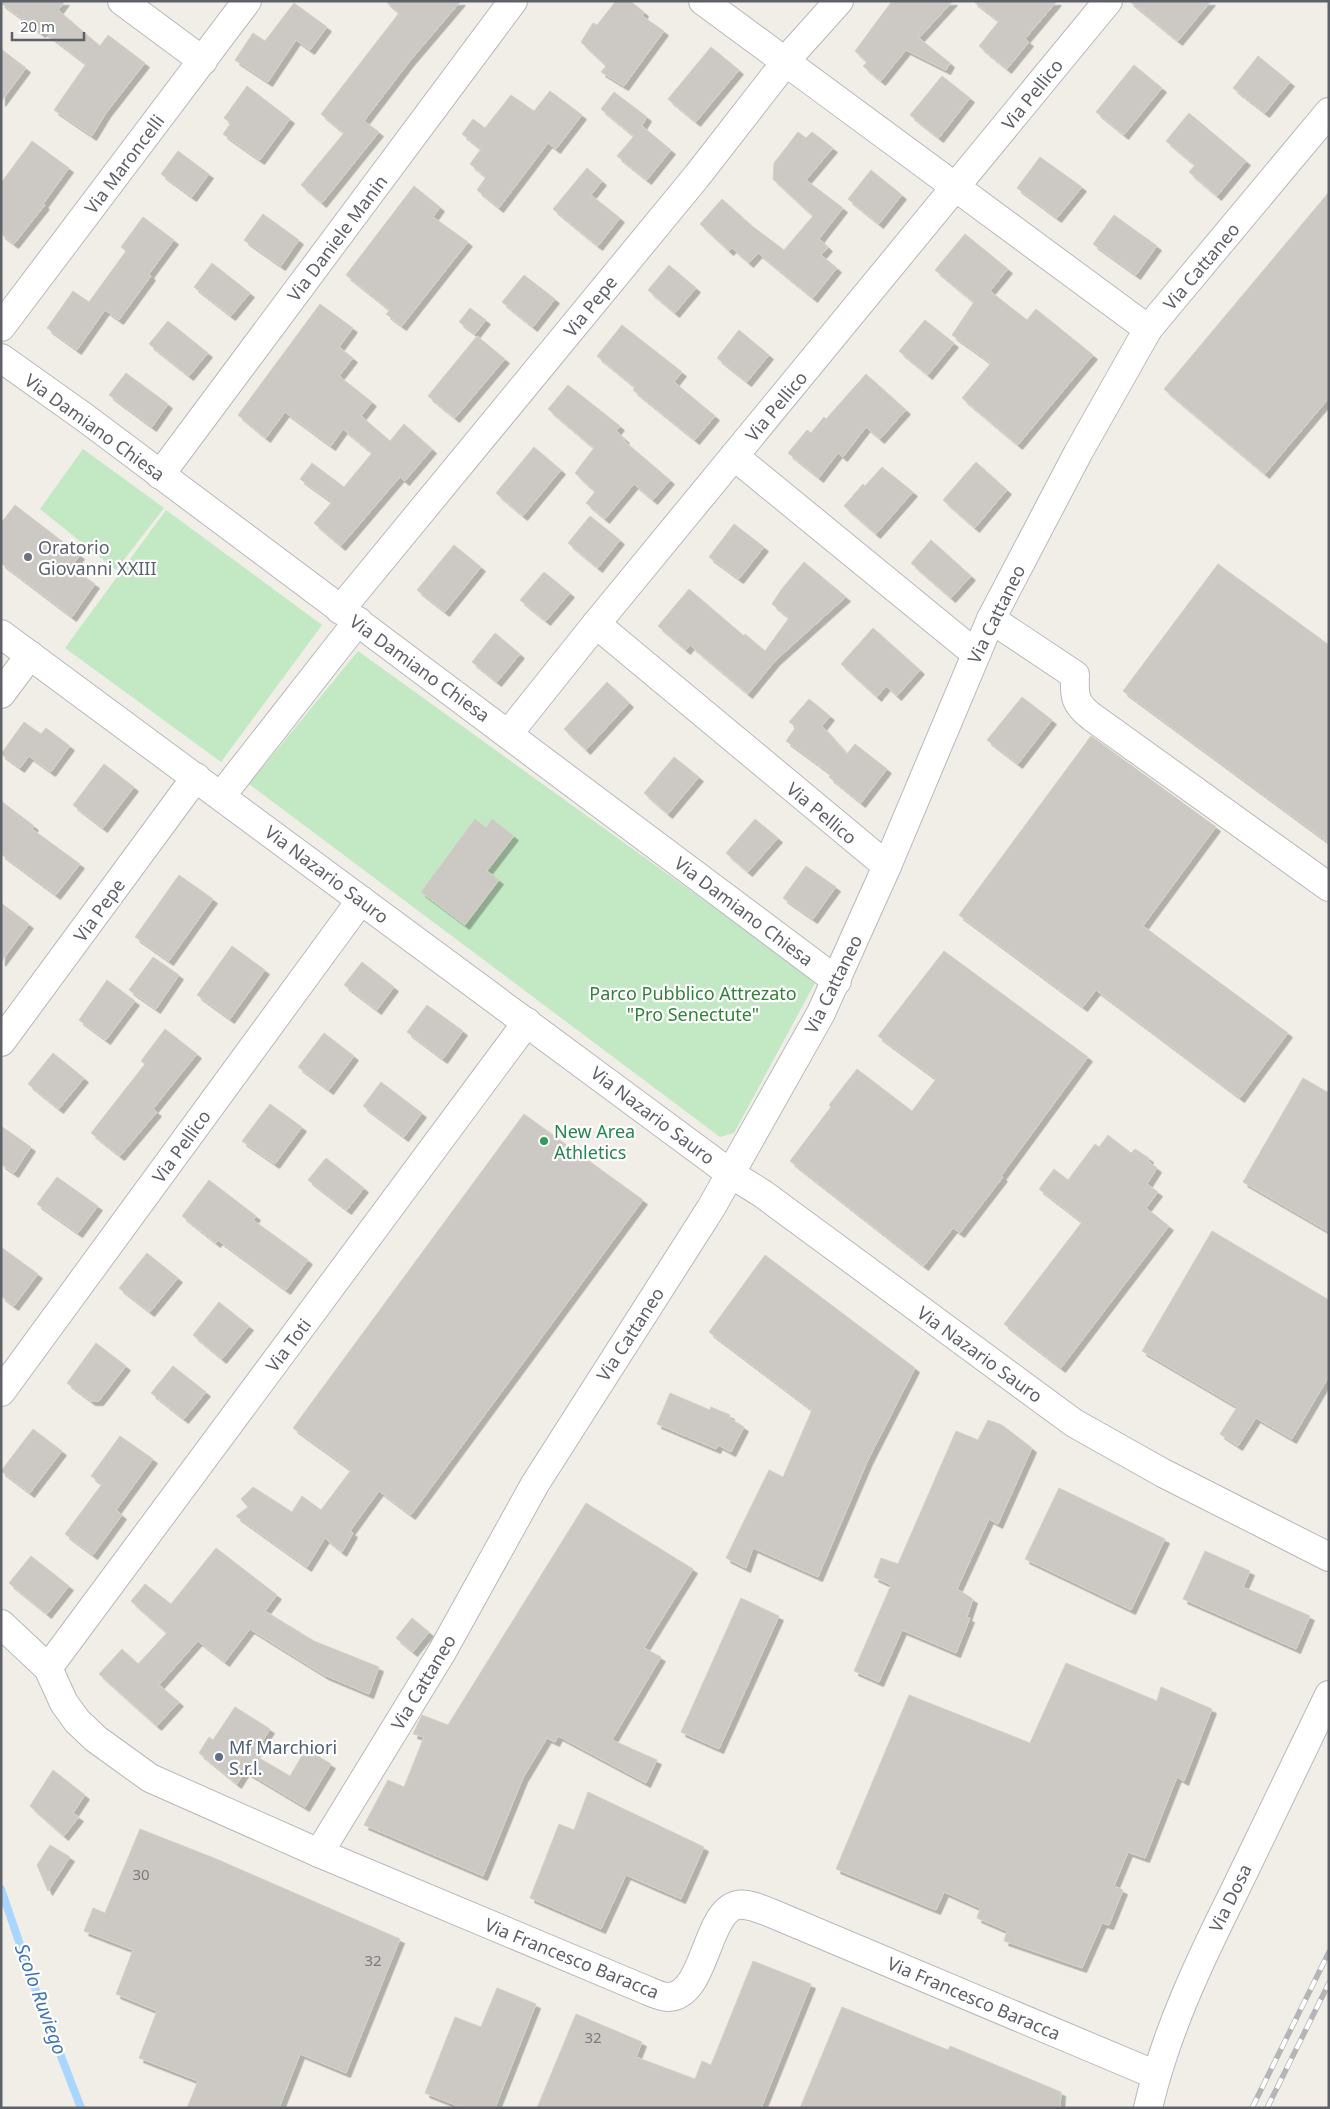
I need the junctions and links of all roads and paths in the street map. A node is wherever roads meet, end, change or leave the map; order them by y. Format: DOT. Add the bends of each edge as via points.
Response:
graph roads {
  1 [pos="122,1"];
  2 [pos="247,1"];
  3 [pos="513,1"];
  4 [pos="703,1"];
  5 [pos="839,1"];
  6 [pos="1108,1"];
  7 [pos="202,61"];
  8 [pos="786,63"];
  9 [pos="1327,118"];
  10 [pos="956,187"];
  11 [pos="1,327"];
  12 [pos="1148,329"];
  13 [pos="1,358"];
  14 [pos="734,456"];
  15 [pos="160,475"];
  16 [pos="349,616"];
  17 [pos="991,619"];
  18 [pos="596,624"];
  19 [pos="1,634"];
  20 [pos="976,654"];
  21 [pos="30,655"];
  22 [pos="1,694"];
  23 [pos="509,734"];
  24 [pos="196,777"];
  25 [pos="221,796"];
  26 [pos="887,866"];
  27 [pos="1329,887"];
  28 [pos="361,900"];
  29 [pos="837,981"];
  30 [pos="528,1022"];
  31 [pos="1,1042"];
  32 [pos="731,1174"];
  33 [pos="1,1392"];
  34 [pos="1329,1557"];
  35 [pos="1,1624"];
  36 [pos="48,1668"];
  37 [pos="1329,1695"];
  38 [pos="319,1853"];
  39 [pos="1156,2075"];
  40 [pos="1148,2108"];
  1 -- 7 [label="street"];
  2 -- 7 [label="street, Via Maroncelli"];
  3 -- 15 [label="street, Via Daniele Manin"];
  4 -- 8 [label="street"];
  5 -- 8 [label="street, Via Pepe"];
  6 -- 10 [label="street, Via Pellico"];
  7 -- 11 [label="street, Via Maroncelli"];
  8 -- 10 [label="street"];
  8 -- 16 [label="street, Via Pepe"];
  9 -- 12 [label="street, Via Cattaneo"];
  10 -- 12 [label="street"];
  10 -- 14 [label="street, Via Pellico"];
  12 -- 17 [label="street, Via Cattaneo" via="1078,453"];
  13 -- 15 [label="street, Via Damiano Chiesa"];
  14 -- 18 [label="street, Via Pellico"];
  14 -- 20 [label="street"];
  15 -- 16 [label="street, Via Damiano Chiesa"];
  16 -- 23 [label="street, Via Damiano Chiesa"];
  16 -- 25 [label="street, Via Pepe"];
  17 -- 20 [label="street, Via Cattaneo"];
  17 -- 27 [label="street" via="1075,675 1074,690 1080,707 1092,717"];
  18 -- 23 [label="street, Via Pellico"];
  18 -- 26 [label="street, Via Pellico"];
  19 -- 21 [label="street, Via Nazario Sauro"];
  20 -- 26 [label="street, Via Cattaneo"];
  21 -- 22 [label="street"];
  21 -- 24 [label="street, Via Nazario Sauro"];
  23 -- 29 [label="street, Via Damiano Chiesa"];
  24 -- 25 [label="street, Via Nazario Sauro"];
  24 -- 31 [label="street, Via Pepe"];
  25 -- 28 [label="street, Via Nazario Sauro"];
  26 -- 29 [label="street, Via Cattaneo"];
  28 -- 30 [label="street, Via Nazario Sauro"];
  28 -- 33 [label="street, Via Pellico"];
  29 -- 32 [label="street, Via Cattaneo"];
  30 -- 32 [label="street, Via Nazario Sauro"];
  30 -- 36 [label="street, Via Toti"];
  32 -- 34 [label="street, Via Nazario Sauro" via="1074,1423 1163,1473"];
  32 -- 38 [label="street, Via Cattaneo" via="535,1484 442,1652"];
  35 -- 36 [label="street, Via Francesco Baracca"];
  36 -- 38 [label="street, Via Francesco Baracca" via="64,1703 77,1721 150,1778"];
  37 -- 39 [label="street, Via Dosa" via="1206,1949 1174,2022"];
  38 -- 39 [label="street, Via Francesco Baracca" via="663,1996 679,1995 686,1990 728,1910 736,1905 753,1906"];
  39 -- 40 [label="street, Via Dosa"];
}
